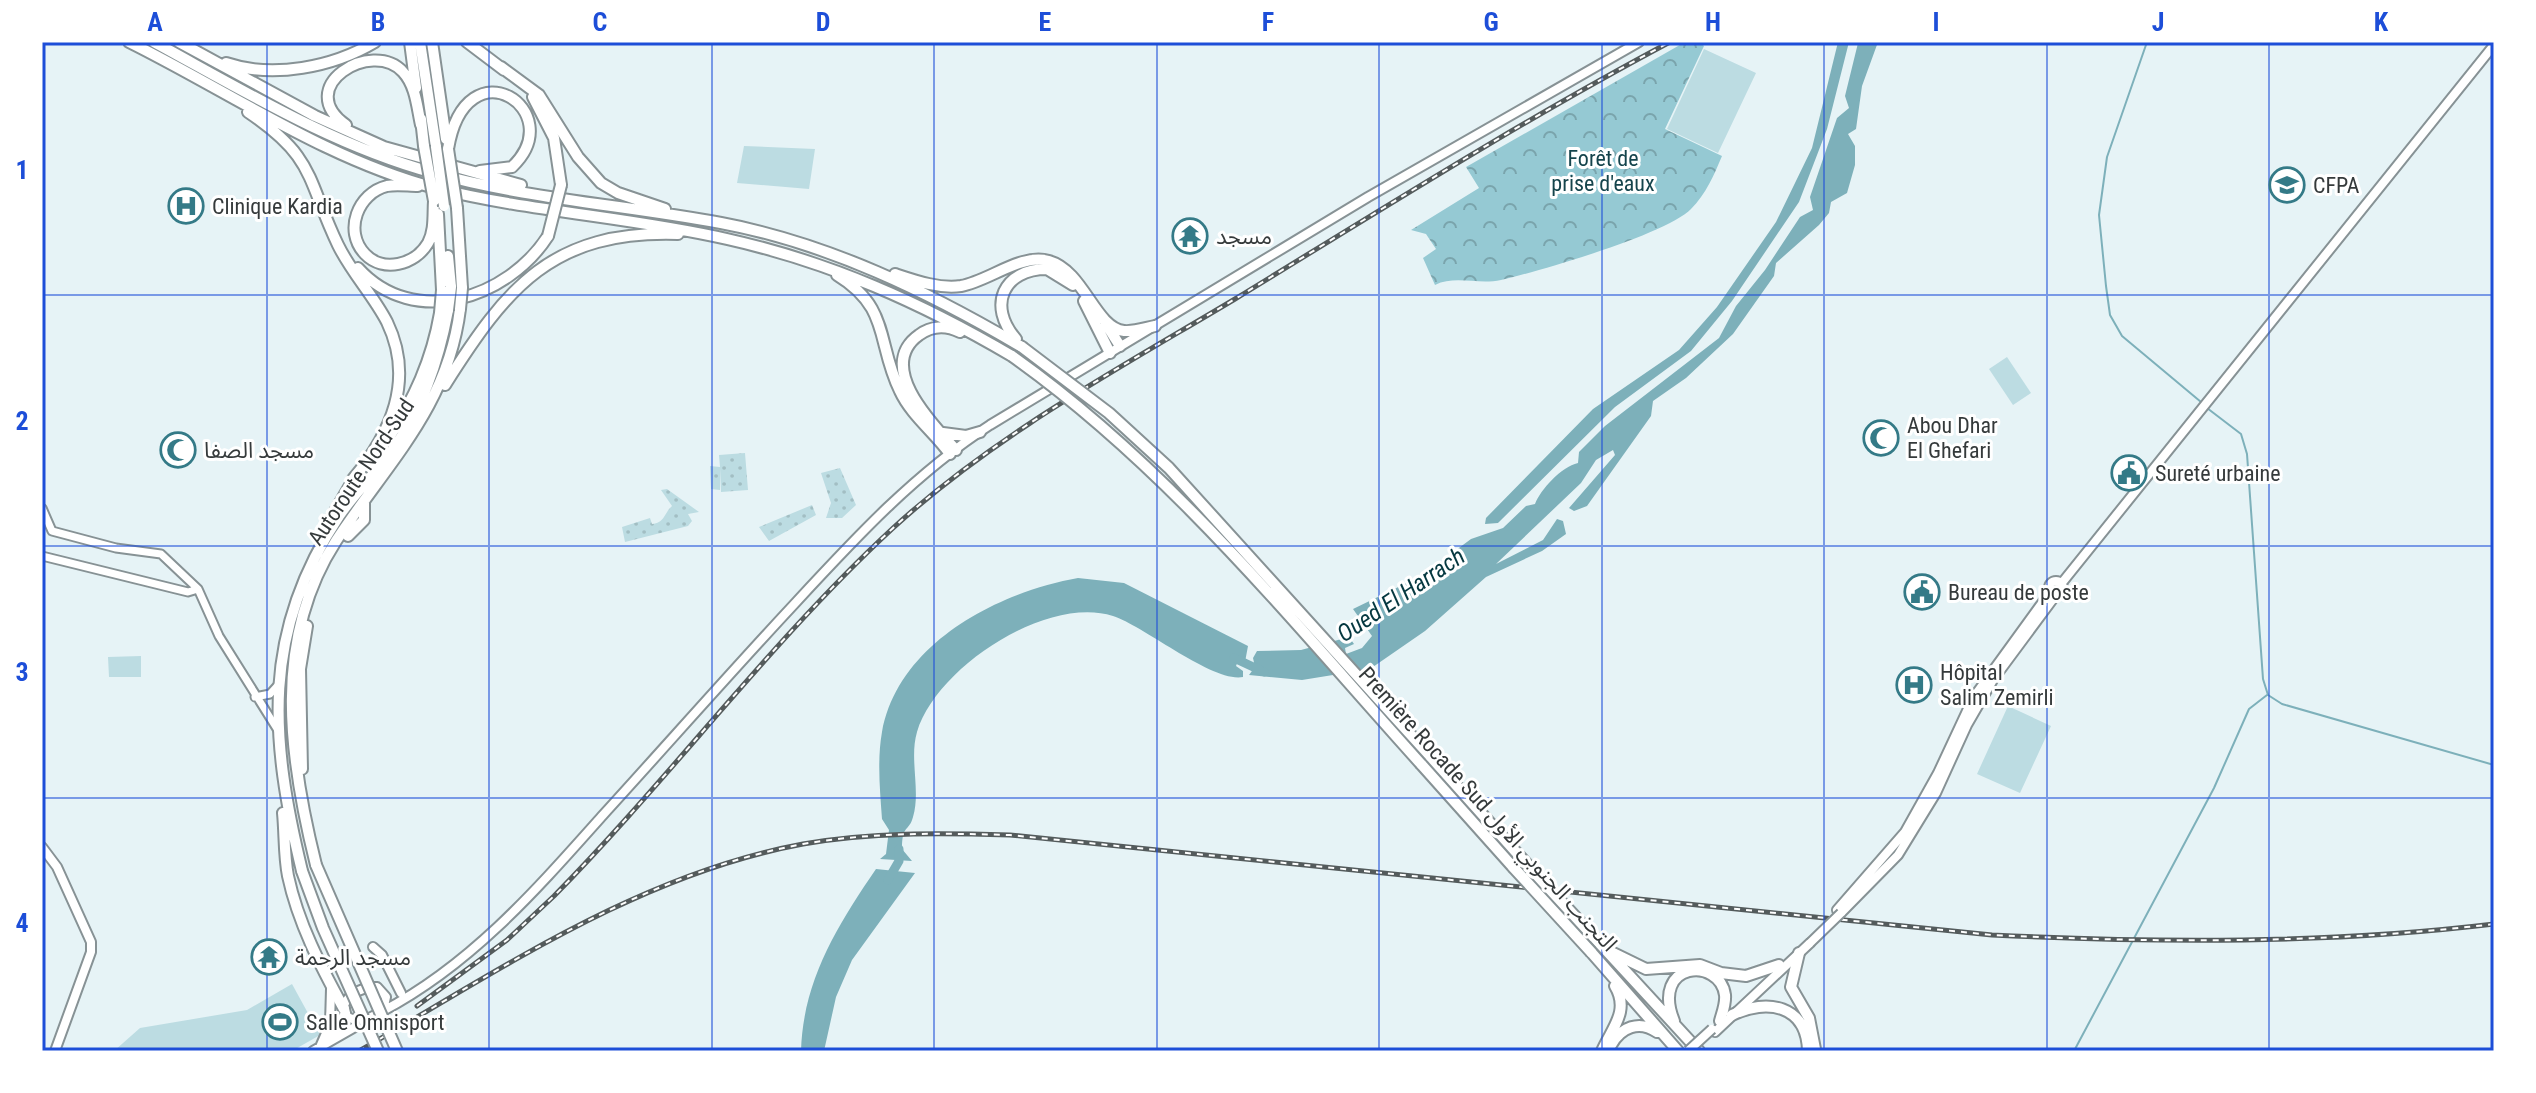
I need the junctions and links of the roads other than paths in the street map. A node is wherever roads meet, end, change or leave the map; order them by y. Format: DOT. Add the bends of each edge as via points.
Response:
graph roads {
  1 [pos="129,42"];
  2 [pos="154,42"];
  3 [pos="181,42"];
  4 [pos="375,42"];
  5 [pos="410,42"];
  6 [pos="420,42"];
  7 [pos="432,42"];
  8 [pos="467,42"];
  9 [pos="1639,42"];
  10 [pos="2494,45"];
  11 [pos="501,67"];
  12 [pos="204,81"];
  13 [pos="421,125"];
  14 [pos="361,136"];
  15 [pos="430,147"];
  16 [pos="448,149"];
  17 [pos="464,172"];
  18 [pos="432,187"];
  19 [pos="439,203"];
  20 [pos="593,203"];
  21 [pos="722,223"];
  22 [pos="726,238"];
  23 [pos="338,246"];
  24 [pos="830,253"];
  25 [pos="818,264"];
  26 [pos="452,288"];
  27 [pos="1095,307"];
  28 [pos="444,312"];
  29 [pos="1155,326"];
  30 [pos="1022,347"];
  31 [pos="1115,350"];
  32 [pos="1012,356"];
  33 [pos="427,413"];
  34 [pos="939,432"];
  35 [pos="980,432"];
  36 [pos="953,452"];
  37 [pos="353,479"];
  38 [pos="42,508"];
  39 [pos="42,556"];
  40 [pos="309,565"];
  41 [pos="198,589"];
  42 [pos="280,683"];
  43 [pos="255,697"];
  44 [pos="279,733"];
  45 [pos="1426,760"];
  46 [pos="283,771"];
  47 [pos="42,847"];
  48 [pos="1808,941"];
  49 [pos="373,947"];
  50 [pos="1605,949"];
  51 [pos="1591,952"];
  52 [pos="1799,953"];
  53 [pos="1779,965"];
  54 [pos="329,981"];
  55 [pos="428,984"];
  56 [pos="383,991"];
  57 [pos="401,993"];
  58 [pos="344,1011"];
  59 [pos="383,1011"];
  60 [pos="1732,1015"];
  61 [pos="366,1021"];
  62 [pos="1716,1027"];
  63 [pos="1678,1030"];
  64 [pos="1669,1041"];
  65 [pos="320,1047"];
  66 [pos="55,1051"];
  67 [pos="378,1051"];
  68 [pos="397,1051"];
  69 [pos="1602,1051"];
  70 [pos="1610,1051"];
  71 [pos="1678,1051"];
  72 [pos="1688,1051"];
  73 [pos="1697,1051"];
  74 [pos="1811,1051"];
  1 -- 12 [label="highway, Première Rocade Sud التجنب الجنوبي الأول"];
  2 -- 20 [label="highway, Première Rocade Sud التجنب الجنوبي الأول" via="316,128 393,160 483,185"];
  3 -- 4 [label="highway" via="231,65 276,70 347,55"];
  3 -- 14 [label="highway"];
  5 -- 13 [label="highway"];
  6 -- 15 [label="highway, Autoroute Nord-Sud"];
  7 -- 16 [label="highway, Autoroute Nord-Sud"];
  8 -- 11 [label="highway"];
  9 -- 29 [label="main road"];
  10 -- 48 [label="main road, bridge" via="2061,584 2051,584 2053,593 1973,698 1905,832"];
  11 -- 21 [label="highway" via="539,95 601,183 645,204"];
  11 -- 23 [label="highway, bridge" via="546,117 558,148 561,185 548,236 526,264 506,280 456,301 430,303 379,286"];
  12 -- 18 [label="highway, Première Rocade Sud التجنب الجنوبي الأول" via="330,149"];
  12 -- 23 [label="highway" via="293,147 311,174"];
  13 -- 14 [label="highway" via="405,74 389,62 368,61 336,76 328,97 332,112"];
  13 -- 15 [label="highway"];
  14 -- 17 [label="highway"];
  15 -- 19 [label="highway, Autoroute Nord-Sud, bridge"];
  16 -- 17 [label="highway" via="456,115 471,99 498,93 525,111 531,136 520,159 499,171"];
  16 -- 26 [label="highway, Autoroute Nord-Sud, bridge" via="457,208"];
  17 -- 20 [label="highway"];
  18 -- 19 [label="highway" via="387,186 361,203 355,232 364,253 398,265 419,254"];
  18 -- 22 [label="highway, Première Rocade Sud التجنب الجنوبي الأول"];
  19 -- 26 [label="highway, Autoroute Nord-Sud"];
  20 -- 21 [label="highway, Première Rocade Sud التجنب الجنوبي الأول"];
  21 -- 24 [label="highway, Première Rocade Sud التجنب الجنوبي الأول"];
  22 -- 25 [label="highway, Première Rocade Sud التجنب الجنوبي الأول"];
  22 -- 33 [label="highway" via="637,235 591,245 550,263 499,304"];
  23 -- 37 [label="highway" via="387,323 398,352 400,379 395,412"];
  24 -- 27 [label="highway" via="932,285 958,286 1032,260 1048,261 1065,268"];
  24 -- 30 [label="highway, Première Rocade Sud التجنب الجنوبي الأول" via="900,282"];
  25 -- 32 [label="highway, Première Rocade Sud التجنب الجنوبي الأول" via="916,303"];
  25 -- 36 [label="highway" via="857,288 871,304 900,392"];
  26 -- 28 [label="highway, Autoroute Nord-Sud, bridge"];
  26 -- 33 [label="highway, Autoroute Nord-Sud, bridge" via="460,309 448,365"];
  27 -- 29 [label="highway" via="1122,331"];
  27 -- 31 [label="highway"];
  28 -- 37 [label="highway" via="419,387 386,442"];
  28 -- 40 [label="highway, Autoroute Nord-Sud" via="437,359 414,414"];
  29 -- 31 [label="main road"];
  30 -- 31 [label="highway" via="1002,320 1004,292 1023,272 1047,269 1069,280"];
  30 -- 45 [label="highway, Première Rocade Sud التجنب الجنوبي الأول, bridge" via="1109,413 1169,468"];
  31 -- 35 [label="main road"];
  32 -- 34 [label="highway" via="954,329 926,330 912,340 903,353 908,388"];
  32 -- 45 [label="highway, Première Rocade Sud التجنب الجنوبي الأول, bridge" via="1153,471"];
  33 -- 68 [label="highway, Autoroute Nord-Sud, bridge" via="319,574 305,606 291,722 316,865"];
  34 -- 35 [label="highway"];
  34 -- 36 [label="highway"];
  35 -- 36 [label="main road"];
  36 -- 55 [label="main road" via="853,540 503,922"];
  37 -- 40 [label="highway" via="328,519"];
  38 -- 41 [label="street" via="52,531 161,554"];
  39 -- 41 [label="street" via="188,592"];
  40 -- 42 [label="highway, Autoroute Nord-Sud" via="287,624"];
  41 -- 43 [label="street"];
  42 -- 43 [label="street" via="270,694"];
  42 -- 44 [label="highway, Autoroute Nord-Sud"];
  43 -- 44 [label="street"];
  44 -- 46 [label="highway, Autoroute Nord-Sud"];
  45 -- 50 [label="highway, Première Rocade Sud التجنب الجنوبي الأول, bridge"];
  45 -- 51 [label="highway, Première Rocade Sud التجنب الجنوبي الأول, bridge"];
  46 -- 54 [label="highway" via="287,872"];
  46 -- 67 [label="highway, Autoroute Nord-Sud, bridge" via="302,871"];
  47 -- 66 [label="main road" via="57,867 91,942"];
  48 -- 52 [label="main road"];
  48 -- 53 [label="main road"];
  49 -- 57 [label="main road"];
  50 -- 53 [label="highway" via="1646,969 1700,965 1746,976"];
  50 -- 63 [label="highway, Première Rocade Sud التجنب الجنوبي الأول"];
  51 -- 64 [label="highway, Première Rocade Sud التجنب الجنوبي الأول"];
  51 -- 69 [label="highway" via="1622,1001"];
  52 -- 60 [label="main road"];
  52 -- 74 [label="highway" via="1791,987 1809,1018"];
  53 -- 62 [label="main road"];
  54 -- 58 [label="highway"];
  54 -- 65 [label="main road" via="332,1014"];
  55 -- 57 [label="main road"];
  55 -- 59 [label="main road"];
  56 -- 57 [label="main road"];
  56 -- 58 [label="main road" via="371,987 352,995"];
  56 -- 59 [label="main road"];
  58 -- 61 [label="main road" via="351,1020"];
  58 -- 65 [label="main road"];
  59 -- 61 [label="main road"];
  60 -- 62 [label="main road"];
  60 -- 74 [label="highway" via="1755,1005 1787,1010 1803,1026"];
  61 -- 65 [label="main road"];
  62 -- 63 [label="highway" via="1725,1000 1721,983 1708,973 1689,971 1675,977 1668,990"];
  62 -- 72 [label="main road, bridge"];
  62 -- 73 [label="main road, bridge"];
  63 -- 73 [label="highway, Première Rocade Sud التجنب الجنوبي الأول"];
  64 -- 70 [label="highway" via="1637,1025 1617,1035"];
  64 -- 71 [label="highway, Première Rocade Sud التجنب الجنوبي الأول"];
}
